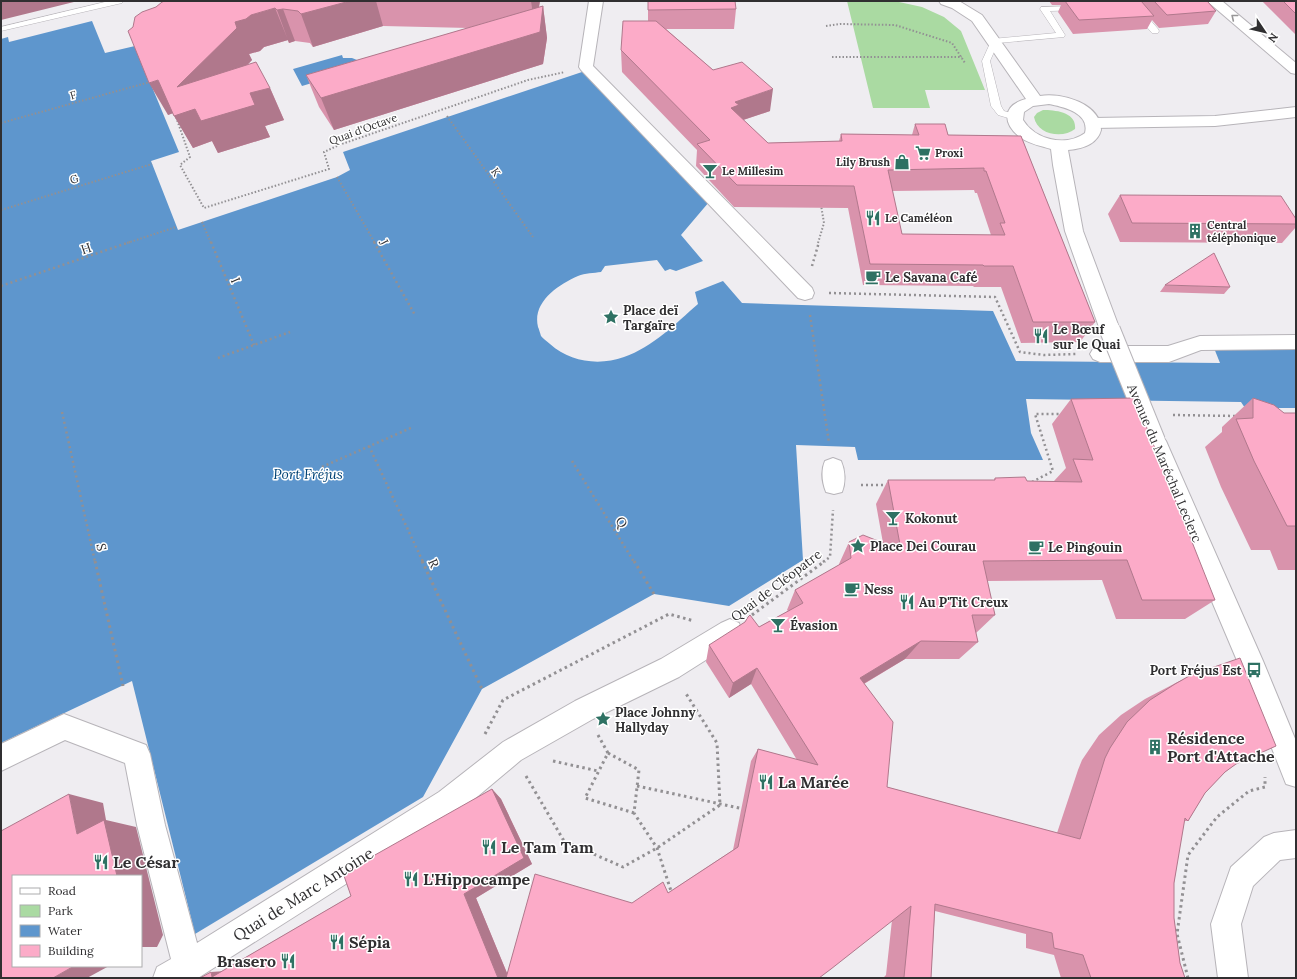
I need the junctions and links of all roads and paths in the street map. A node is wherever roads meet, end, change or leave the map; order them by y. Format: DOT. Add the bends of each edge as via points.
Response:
graph roads {
  1 [pos="119,1"];
  2 [pos="596,1"];
  3 [pos="946,1"];
  4 [pos="1214,1"];
  5 [pos="1133,6"];
  6 [pos="1089,7"];
  7 [pos="826,26"];
  8 [pos="1,29"];
  9 [pos="1155,31"];
  10 [pos="995,41"];
  11 [pos="832,57"];
  12 [pos="962,57"];
  13 [pos="966,63"];
  14 [pos="586,67"];
  15 [pos="1296,70"];
  16 [pos="150,82"];
  17 [pos="1035,100"];
  18 [pos="1296,112"];
  19 [pos="174,113"];
  20 [pos="447,116"];
  21 [pos="1015,117"];
  22 [pos="1,123"];
  23 [pos="1093,123"];
  24 [pos="1059,145"];
  25 [pos="152,164"];
  26 [pos="337,177"];
  27 [pos="821,202"];
  28 [pos="1,210"];
  29 [pos="202,222"];
  30 [pos="176,227"];
  31 [pos="533,237"];
  32 [pos="1,286"];
  33 [pos="805,292"];
  34 [pos="415,315"];
  35 [pos="810,317"];
  36 [pos="290,332"];
  37 [pos="1296,342"];
  38 [pos="254,345"];
  39 [pos="1100,354"];
  40 [pos="218,358"];
  41 [pos="62,412"];
  42 [pos="1064,414"];
  43 [pos="1170,415"];
  44 [pos="1241,416"];
  45 [pos="413,427"];
  46 [pos="828,435"];
  47 [pos="369,446"];
  48 [pos="572,461"];
  49 [pos="322,467"];
  50 [pos="896,485"];
  51 [pos="1027,485"];
  52 [pos="654,594"];
  53 [pos="730,631"];
  54 [pos="670,668"];
  55 [pos="123,686"];
  56 [pos="482,689"];
  57 [pos="584,710"];
  58 [pos="482,741"];
  59 [pos="512,751"];
  60 [pos="608,753"];
  61 [pos="1,758"];
  62 [pos="1265,774"];
  63 [pos="1296,774"];
  64 [pos="636,786"];
  65 [pos="720,805"];
  66 [pos="751,810"];
  67 [pos="634,813"];
  68 [pos="1296,844"];
  69 [pos="657,848"];
  70 [pos="674,901"];
  71 [pos="1171,932"];
  72 [pos="1177,934"];
  73 [pos="178,972"];
  74 [pos="1188,978"];
  75 [pos="1233,978"];
  1 -- 8 [label="lane"];
  2 -- 14 [label="street"];
  3 -- 10 [label="street" via="977,18"];
  15 -- 4 [label="street, one-way"];
  5 -- 9 [label="lane"];
  6 -- 10 [label="lane" via="1044,9 1061,35"];
  7 -- 12 [label="path" via="895,25 952,43"];
  10 -- 17 [label="street"];
  10 -- 21 [label="lane" via="986,60 996,106 1001,113"];
  11 -- 12 [label="path"];
  12 -- 13 [label="path"];
  14 -- 19 [label="path, Quai d'Octave" via="528,80 339,145 324,152 329,169 204,208 180,165 190,157"];
  14 -- 33 [label="street"];
  16 -- 22 [label="path, F"];
  17 -- 21 [label="street" via="1024,103 1017,109"];
  17 -- 23 [label="street" via="1049,99 1070,104 1087,114"];
  18 -- 23 [label="street" via="1215,121"];
  20 -- 31 [label="path, K"];
  21 -- 24 [label="street" via="1028,135"];
  23 -- 24 [label="street" via="1094,130 1084,142"];
  24 -- 63 [label="street, Avenue du Maréchal Leclerc, bridge" via="1074,231 1110,330"];
  25 -- 28 [label="path, G"];
  26 -- 34 [label="path, J"];
  27 -- 33 [label="path" via="824,223"];
  29 -- 38 [label="path, I"];
  30 -- 32 [label="path, H"];
  33 -- 39 [label="path" via="995,297 1020,352 1044,355"];
  35 -- 46 [label="path"];
  36 -- 38 [label="path"];
  37 -- 39 [label="street" via="1200,343 1169,354"];
  38 -- 40 [label="path"];
  41 -- 55 [label="path, S"];
  42 -- 51 [label="path" via="1035,414 1053,471"];
  43 -- 44 [label="path"];
  45 -- 47 [label="path"];
  47 -- 49 [label="path"];
  47 -- 56 [label="path, R"];
  48 -- 52 [label="path, Q"];
  50 -- 53 [label="path, Quai de Cléopatre" via="833,476 830,558"];
  53 -- 54 [label="street, Quai de Marc Antoine"];
  53 -- 58 [label="path, Quai de Cléopatre" via="669,614 503,700"];
  54 -- 57 [label="street, Quai de Marc Antoine"];
  54 -- 65 [label="path" via="717,744"];
  57 -- 59 [label="street, Quai de Marc Antoine"];
  57 -- 60 [label="path"];
  59 -- 69 [label="path" via="564,841 623,867"];
  59 -- 73 [label="street, Quai de Marc Antoine" via="449,802"];
  60 -- 64 [label="path" via="639,770"];
  60 -- 67 [label="path" via="585,798"];
  61 -- 73 [label="street, Quai de Marc Antoine" via="64,727 136,754"];
  62 -- 72 [label="path" via="1265,787 1249,791 1217,817 1188,855"];
  64 -- 65 [label="path"];
  64 -- 67 [label="path"];
  65 -- 66 [label="path"];
  65 -- 69 [label="path"];
  67 -- 69 [label="path"];
  68 -- 75 [label="street" via="1274,847 1240,876 1226,924"];
  69 -- 70 [label="path"];
  71 -- 72 [label="path"];
  72 -- 74 [label="path"];
}
